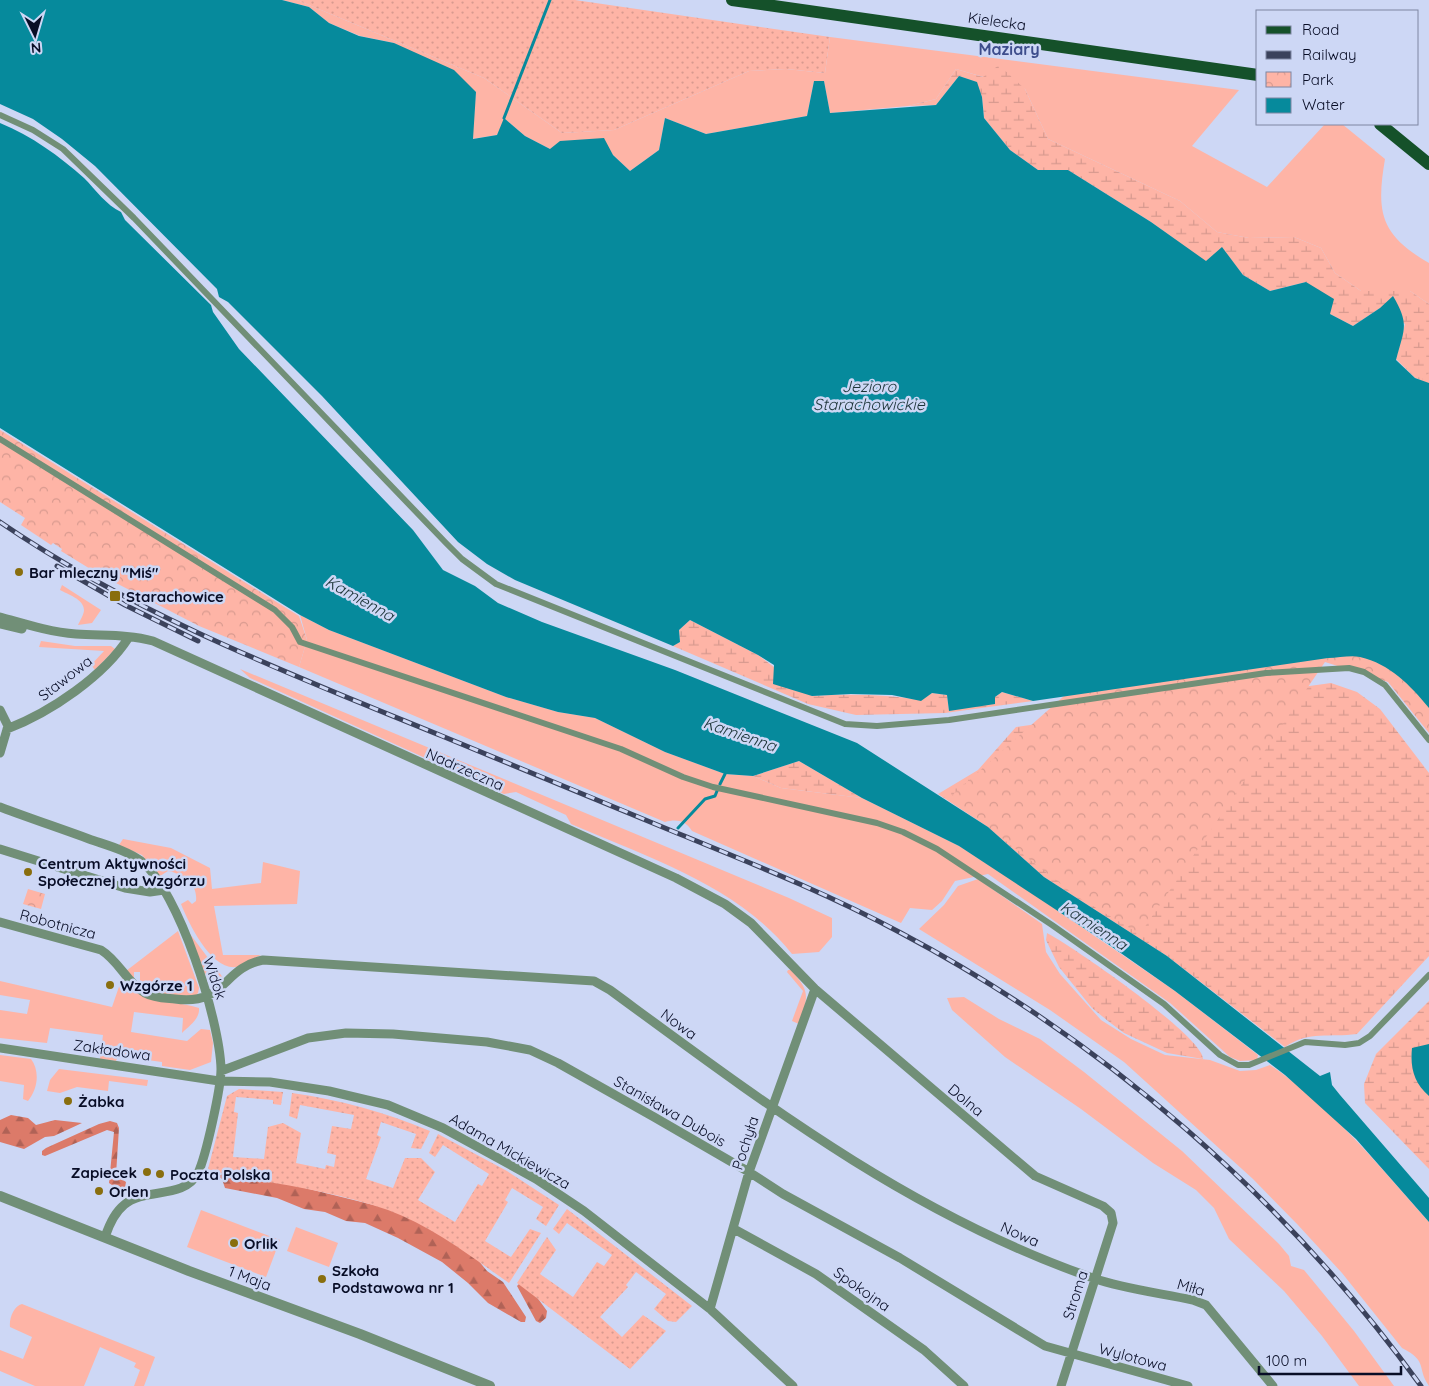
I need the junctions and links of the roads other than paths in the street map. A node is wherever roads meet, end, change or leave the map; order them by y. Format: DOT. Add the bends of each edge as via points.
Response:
graph roads {
  1 [pos="732,0"];
  2 [pos="1256,75"];
  3 [pos="0,115"];
  4 [pos="1381,125"];
  5 [pos="1429,164"];
  6 [pos="0,439"];
  7 [pos="0,616"];
  8 [pos="0,624"];
  9 [pos="75,634"];
  10 [pos="129,637"];
  11 [pos="0,710"];
  12 [pos="8,729"];
  13 [pos="1429,740"];
  14 [pos="0,753"];
  15 [pos="0,807"];
  16 [pos="0,848"];
  17 [pos="164,890"];
  18 [pos="0,922"];
  19 [pos="1429,975"];
  20 [pos="815,988"];
  21 [pos="209,997"];
  22 [pos="0,1048"];
  23 [pos="221,1071"];
  24 [pos="219,1081"];
  25 [pos="771,1108"];
  26 [pos="750,1172"];
  27 [pos="0,1196"];
  28 [pos="1111,1213"];
  29 [pos="734,1229"];
  30 [pos="105,1237"];
  31 [pos="1095,1279"];
  32 [pos="710,1309"];
  33 [pos="1070,1354"];
  34 [pos="490,1386"];
  35 [pos="793,1386"];
  36 [pos="964,1386"];
  37 [pos="1061,1386"];
  38 [pos="1188,1386"];
  39 [pos="1273,1386"];
  1 -- 2 [label="main road, Kielecka"];
  3 -- 13 [label="street" via="64,149 149,233 446,544 496,584 845,724 877,726 949,720 1330,667 1364,672 1384,684"];
  4 -- 5 [label="main road"];
  6 -- 19 [label="street" via="275,610 292,627 300,642 621,749 713,787 748,797 831,811 903,832 960,862 1052,924 1164,1004 1220,1055 1238,1064 1249,1065 1306,1042 1330,1045 1359,1043 1370,1036"];
  7 -- 9 [label="street, Nadrzeczna"];
  8 -- 9 [label="street, Nadrzeczna" via="41,634"];
  9 -- 10 [label="street, Nadrzeczna"];
  10 -- 12 [label="street, Stawowa" via="121,650 52,708"];
  10 -- 20 [label="street, Nadrzeczna" via="153,641 700,890 751,923"];
  11 -- 12 [label="street"];
  12 -- 14 [label="street"];
  15 -- 17 [label="street, Widok" via="130,855 146,866"];
  16 -- 17 [label="street" via="124,888 150,892"];
  17 -- 21 [label="street, Widok" via="176,912"];
  18 -- 21 [label="street, Robotnicza" via="101,950 136,986 153,996 190,1001"];
  20 -- 25 [label="street, Pochyła"];
  20 -- 28 [label="street, Dolna" via="1034,1176 1103,1206"];
  21 -- 23 [label="street, Widok"];
  21 -- 25 [label="street, Nowa" via="243,968 263,960 588,980 610,990"];
  22 -- 24 [label="street, Zakładowa"];
  23 -- 24 [label="street, Widok"];
  23 -- 26 [label="street, Stanisława Dubois" via="298,1042 333,1034 393,1034 515,1047 558,1063"];
  24 -- 30 [label="street" via="200,1166 194,1179 180,1188 128,1202 115,1214"];
  24 -- 32 [label="street, Adama Mickiewicza" via="270,1082 358,1097 388,1105 443,1128 530,1176 584,1211"];
  25 -- 26 [label="street, Pochyła"];
  25 -- 31 [label="street, Nowa" via="890,1184 971,1227"];
  26 -- 29 [label="street, Pochyła"];
  26 -- 33 [label="street, Stanisława Dubois" via="1045,1346"];
  27 -- 30 [label="street, 1 Maja"];
  28 -- 31 [label="street, Stroma" via="1113,1223"];
  29 -- 32 [label="street, Pochyła"];
  29 -- 36 [label="street, Spokojna" via="837,1288 924,1350"];
  30 -- 34 [label="street, 1 Maja"];
  31 -- 33 [label="street, Stroma"];
  31 -- 39 [label="street, Miła" via="1206,1305"];
  32 -- 35 [label="street, Adama Mickiewicza"];
  33 -- 37 [label="street, Stroma"];
  33 -- 38 [label="street, Wylotowa"];
}
